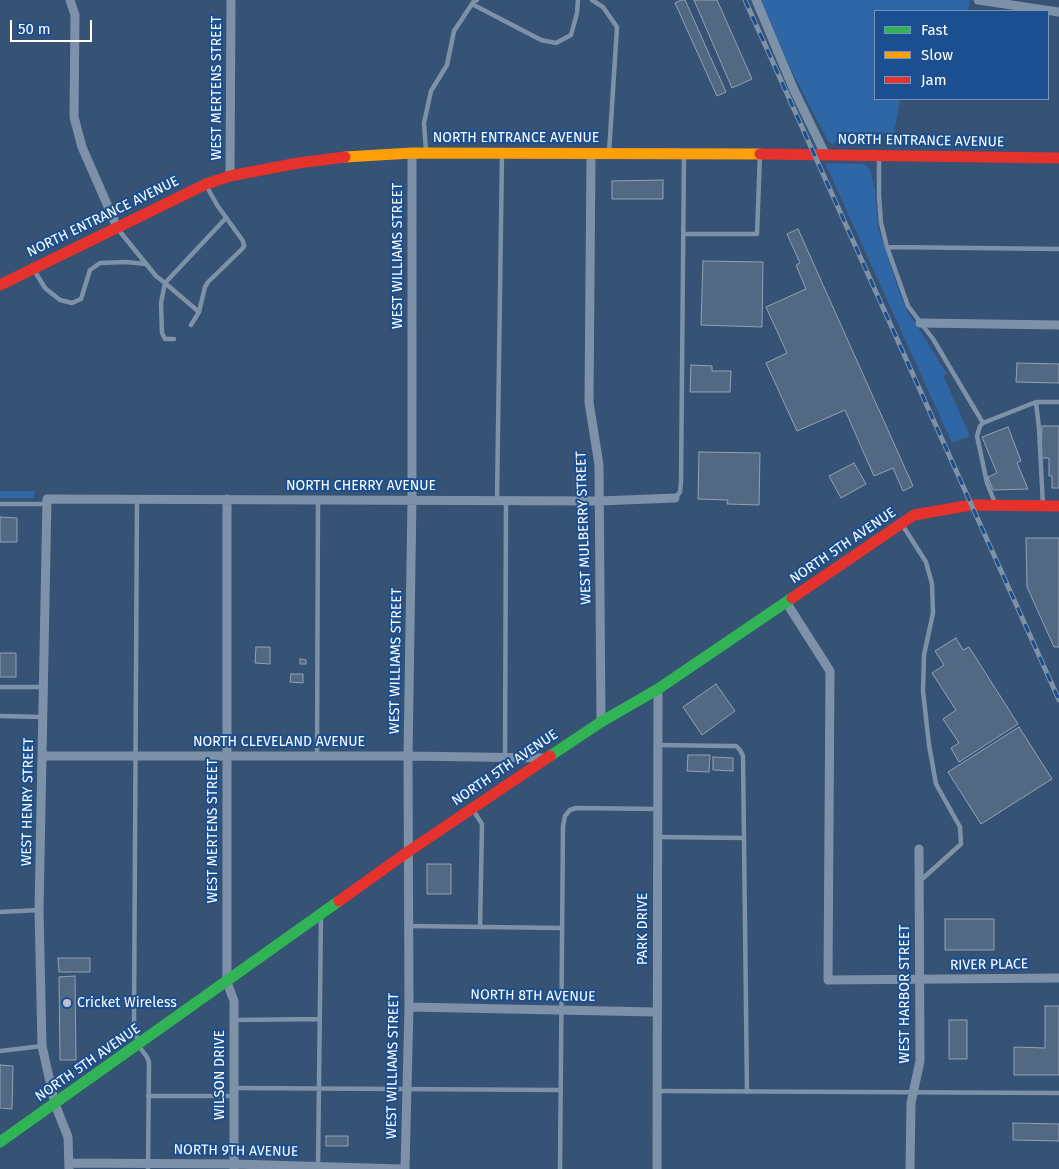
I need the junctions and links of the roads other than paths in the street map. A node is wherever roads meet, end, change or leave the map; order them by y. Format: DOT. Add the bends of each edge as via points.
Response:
graph roads {
  1 [pos="70,0"];
  2 [pos="231,0"];
  3 [pos="578,0"];
  4 [pos="592,0"];
  5 [pos="756,0"];
  6 [pos="978,0"];
  7 [pos="475,2"];
  8 [pos="1046,10"];
  9 [pos="412,153"];
  10 [pos="426,153"];
  11 [pos="502,153"];
  12 [pos="591,154"];
  13 [pos="609,154"];
  14 [pos="684,154"];
  15 [pos="760,154"];
  16 [pos="825,154"];
  17 [pos="879,155"];
  18 [pos="1059,158"];
  19 [pos="230,176"];
  20 [pos="206,184"];
  21 [pos="226,218"];
  22 [pos="117,227"];
  23 [pos="684,234"];
  24 [pos="887,246"];
  25 [pos="1059,249"];
  26 [pos="146,264"];
  27 [pos="33,269"];
  28 [pos="165,283"];
  29 [pos="0,285"];
  30 [pos="199,312"];
  31 [pos="920,323"];
  32 [pos="1059,324"];
  33 [pos="190,325"];
  34 [pos="174,339"];
  35 [pos="1036,402"];
  36 [pos="1059,402"];
  37 [pos="983,423"];
  38 [pos="675,498"];
  39 [pos="137,499"];
  40 [pos="227,499"];
  41 [pos="318,499"];
  42 [pos="412,499"];
  43 [pos="47,501"];
  44 [pos="502,501"];
  45 [pos="599,501"];
  46 [pos="0,504"];
  47 [pos="996,506"];
  48 [pos="1043,506"];
  49 [pos="1059,506"];
  50 [pos="902,524"];
  51 [pos="786,602"];
  52 [pos="0,686"];
  53 [pos="44,687"];
  54 [pos="658,689"];
  55 [pos="0,716"];
  56 [pos="43,717"];
  57 [pos="601,722"];
  58 [pos="658,745"];
  59 [pos="43,756"];
  60 [pos="136,756"];
  61 [pos="226,756"];
  62 [pos="317,756"];
  63 [pos="408,756"];
  64 [pos="505,758"];
  65 [pos="545,758"];
  66 [pos="472,808"];
  67 [pos="658,809"];
  68 [pos="658,836"];
  69 [pos="744,838"];
  70 [pos="919,849"];
  71 [pos="409,851"];
  72 [pos="919,882"];
  73 [pos="39,910"];
  74 [pos="0,912"];
  75 [pos="322,914"];
  76 [pos="409,926"];
  77 [pos="480,927"];
  78 [pos="562,928"];
  79 [pos="1059,978"];
  80 [pos="919,979"];
  81 [pos="227,982"];
  82 [pos="409,1007"];
  83 [pos="561,1010"];
  84 [pos="656,1012"];
  85 [pos="320,1019"];
  86 [pos="234,1020"];
  87 [pos="138,1045"];
  88 [pos="42,1046"];
  89 [pos="0,1051"];
  90 [pos="319,1088"];
  91 [pos="407,1089"];
  92 [pos="561,1090"];
  93 [pos="656,1091"];
  94 [pos="234,1092"];
  95 [pos="747,1092"];
  96 [pos="913,1092"];
  97 [pos="1059,1092"];
  98 [pos="148,1096"];
  99 [pos="55,1104"];
  100 [pos="0,1142"];
  101 [pos="69,1166"];
  102 [pos="148,1166"];
  103 [pos="234,1167"];
  104 [pos="318,1168"];
  105 [pos="404,1169"];
  106 [pos="560,1169"];
  107 [pos="657,1169"];
  108 [pos="910,1169"];
  1 -- 22 [label="street" via="75,15 74,117 82,147"];
  2 -- 19 [label="street, WEST MERTENS STREET"];
  3 -- 7 [label="lane" via="578,13 571,35 556,42 541,40"];
  4 -- 13 [label="lane" via="603,7 617,28"];
  5 -- 16 [label="street"];
  6 -- 8 [label="street"];
  7 -- 10 [label="lane" via="454,32 447,65 431,91 424,123"];
  9 -- 10 [label="street, NORTH ENTRANCE AVENUE"];
  9 -- 19 [label="street, NORTH ENTRANCE AVENUE" via="358,155"];
  9 -- 42 [label="street, WEST WILLIAMS STREET"];
  10 -- 11 [label="street, NORTH ENTRANCE AVENUE"];
  11 -- 12 [label="street, NORTH ENTRANCE AVENUE"];
  11 -- 44 [label="lane"];
  12 -- 13 [label="street, NORTH ENTRANCE AVENUE"];
  12 -- 45 [label="street, WEST MULBERRY STREET" via="589,402 599,464"];
  13 -- 14 [label="street, NORTH ENTRANCE AVENUE"];
  14 -- 15 [label="street, NORTH ENTRANCE AVENUE"];
  14 -- 23 [label="lane"];
  15 -- 16 [label="street, NORTH ENTRANCE AVENUE"];
  15 -- 23 [label="lane" via="757,234"];
  16 -- 17 [label="street, NORTH ENTRANCE AVENUE"];
  17 -- 18 [label="street, NORTH ENTRANCE AVENUE"];
  17 -- 24 [label="lane" via="881,223"];
  19 -- 20 [label="street, NORTH ENTRANCE AVENUE"];
  20 -- 21 [label="lane"];
  20 -- 22 [label="street, NORTH ENTRANCE AVENUE"];
  21 -- 28 [label="lane"];
  21 -- 30 [label="lane" via="244,246 208,282"];
  22 -- 26 [label="lane"];
  22 -- 27 [label="street, NORTH ENTRANCE AVENUE"];
  23 -- 38 [label="lane" via="681,482 680,492"];
  24 -- 25 [label="lane"];
  24 -- 31 [label="lane" via="908,306"];
  26 -- 27 [label="lane" via="100,263 90,270 81,300 72,304 60,300 46,288"];
  26 -- 28 [label="lane"];
  27 -- 29 [label="street, NORTH ENTRANCE AVENUE"];
  28 -- 30 [label="lane"];
  28 -- 34 [label="lane" via="161,303 162,333 165,339"];
  30 -- 33 [label="lane"];
  31 -- 32 [label="street"];
  31 -- 37 [label="lane" via="947,361"];
  35 -- 36 [label="lane"];
  35 -- 37 [label="lane"];
  35 -- 48 [label="lane"];
  37 -- 47 [label="lane" via="977,436 987,483"];
  38 -- 45 [label="street, NORTH CHERRY AVENUE"];
  39 -- 40 [label="street, NORTH CHERRY AVENUE"];
  39 -- 43 [label="street, NORTH CHERRY AVENUE"];
  39 -- 60 [label="lane"];
  40 -- 41 [label="street, NORTH CHERRY AVENUE"];
  40 -- 61 [label="street, WEST MERTENS STREET"];
  41 -- 42 [label="street, NORTH CHERRY AVENUE"];
  41 -- 62 [label="lane"];
  42 -- 44 [label="street, NORTH CHERRY AVENUE"];
  42 -- 63 [label="street, WEST WILLIAMS STREET"];
  43 -- 46 [label="lane"];
  43 -- 53 [label="street, WEST HENRY STREET"];
  44 -- 45 [label="street, NORTH CHERRY AVENUE"];
  44 -- 64 [label="lane"];
  45 -- 57 [label="street, WEST MULBERRY STREET"];
  47 -- 48 [label="street, NORTH 5TH AVENUE"];
  47 -- 50 [label="street, NORTH 5TH AVENUE" via="971,505 914,515"];
  48 -- 49 [label="street, NORTH 5TH AVENUE"];
  50 -- 51 [label="street, NORTH 5TH AVENUE"];
  50 -- 72 [label="lane" via="926,562 932,584 933,613 924,655 923,691 928,745 936,784 960,827 961,844"];
  51 -- 54 [label="street, NORTH 5TH AVENUE"];
  51 -- 80 [label="street, RIVER PLACE" via="830,672 828,980"];
  52 -- 53 [label="lane"];
  53 -- 56 [label="street, WEST HENRY STREET"];
  54 -- 57 [label="street, NORTH 5TH AVENUE"];
  54 -- 58 [label="street, PARK DRIVE"];
  55 -- 56 [label="lane"];
  56 -- 59 [label="street, WEST HENRY STREET"];
  57 -- 65 [label="street, NORTH 5TH AVENUE"];
  58 -- 67 [label="street, PARK DRIVE"];
  58 -- 69 [label="lane" via="736,746 740,750 744,756"];
  59 -- 60 [label="street, NORTH CLEVELAND AVENUE"];
  59 -- 73 [label="street, WEST HENRY STREET"];
  60 -- 61 [label="street, NORTH CLEVELAND AVENUE"];
  60 -- 87 [label="lane" via="134,1020"];
  61 -- 62 [label="street, NORTH CLEVELAND AVENUE"];
  61 -- 81 [label="street, WEST MERTENS STREET"];
  62 -- 63 [label="street, NORTH CLEVELAND AVENUE"];
  63 -- 64 [label="street, NORTH CLEVELAND AVENUE"];
  63 -- 71 [label="street, WEST WILLIAMS STREET"];
  64 -- 65 [label="street, NORTH CLEVELAND AVENUE"];
  65 -- 66 [label="street, NORTH 5TH AVENUE"];
  66 -- 71 [label="street, NORTH 5TH AVENUE"];
  66 -- 77 [label="lane" via="482,824"];
  67 -- 68 [label="street, PARK DRIVE"];
  67 -- 78 [label="lane" via="576,808 565,816"];
  68 -- 69 [label="lane"];
  68 -- 84 [label="street, PARK DRIVE"];
  69 -- 95 [label="lane"];
  70 -- 72 [label="street, WEST HARBOR STREET"];
  71 -- 75 [label="street, NORTH 5TH AVENUE"];
  71 -- 76 [label="street, WEST WILLIAMS STREET"];
  72 -- 80 [label="street, WEST HARBOR STREET"];
  73 -- 74 [label="lane"];
  73 -- 88 [label="street, WEST HENRY STREET"];
  75 -- 81 [label="street, NORTH 5TH AVENUE"];
  75 -- 85 [label="lane"];
  76 -- 77 [label="lane"];
  76 -- 82 [label="street, WEST WILLIAMS STREET"];
  77 -- 78 [label="lane"];
  78 -- 83 [label="lane"];
  79 -- 80 [label="street, RIVER PLACE"];
  80 -- 96 [label="street, WEST HARBOR STREET" via="920,1061"];
  81 -- 86 [label="street, WILSON DRIVE" via="234,1001"];
  81 -- 87 [label="street, NORTH 5TH AVENUE"];
  82 -- 83 [label="street, NORTH 8TH AVENUE"];
  82 -- 91 [label="street, WEST WILLIAMS STREET"];
  83 -- 84 [label="street, NORTH 8TH AVENUE"];
  83 -- 92 [label="lane"];
  84 -- 93 [label="street, PARK DRIVE"];
  85 -- 86 [label="lane"];
  85 -- 90 [label="lane"];
  86 -- 94 [label="street, WILSON DRIVE"];
  87 -- 98 [label="lane" via="149,1062"];
  87 -- 99 [label="street, NORTH 5TH AVENUE"];
  88 -- 89 [label="lane"];
  88 -- 99 [label="street, WEST HENRY STREET"];
  90 -- 91 [label="lane"];
  90 -- 94 [label="lane"];
  90 -- 104 [label="lane"];
  91 -- 92 [label="lane"];
  91 -- 105 [label="street, WEST WILLIAMS STREET"];
  92 -- 106 [label="lane"];
  93 -- 95 [label="lane"];
  93 -- 107 [label="street, PARK DRIVE"];
  94 -- 98 [label="lane"];
  94 -- 103 [label="street, WILSON DRIVE"];
  95 -- 96 [label="lane"];
  96 -- 97 [label="lane"];
  96 -- 108 [label="street, WEST HARBOR STREET"];
  98 -- 102 [label="lane"];
  99 -- 100 [label="street, NORTH 5TH AVENUE"];
  99 -- 101 [label="street, WEST HENRY STREET" via="68,1137"];
  101 -- 102 [label="street, NORTH 9TH AVENUE"];
  102 -- 103 [label="street, NORTH 9TH AVENUE"];
  103 -- 104 [label="street, NORTH 9TH AVENUE"];
  104 -- 105 [label="street, NORTH 9TH AVENUE"];
}
